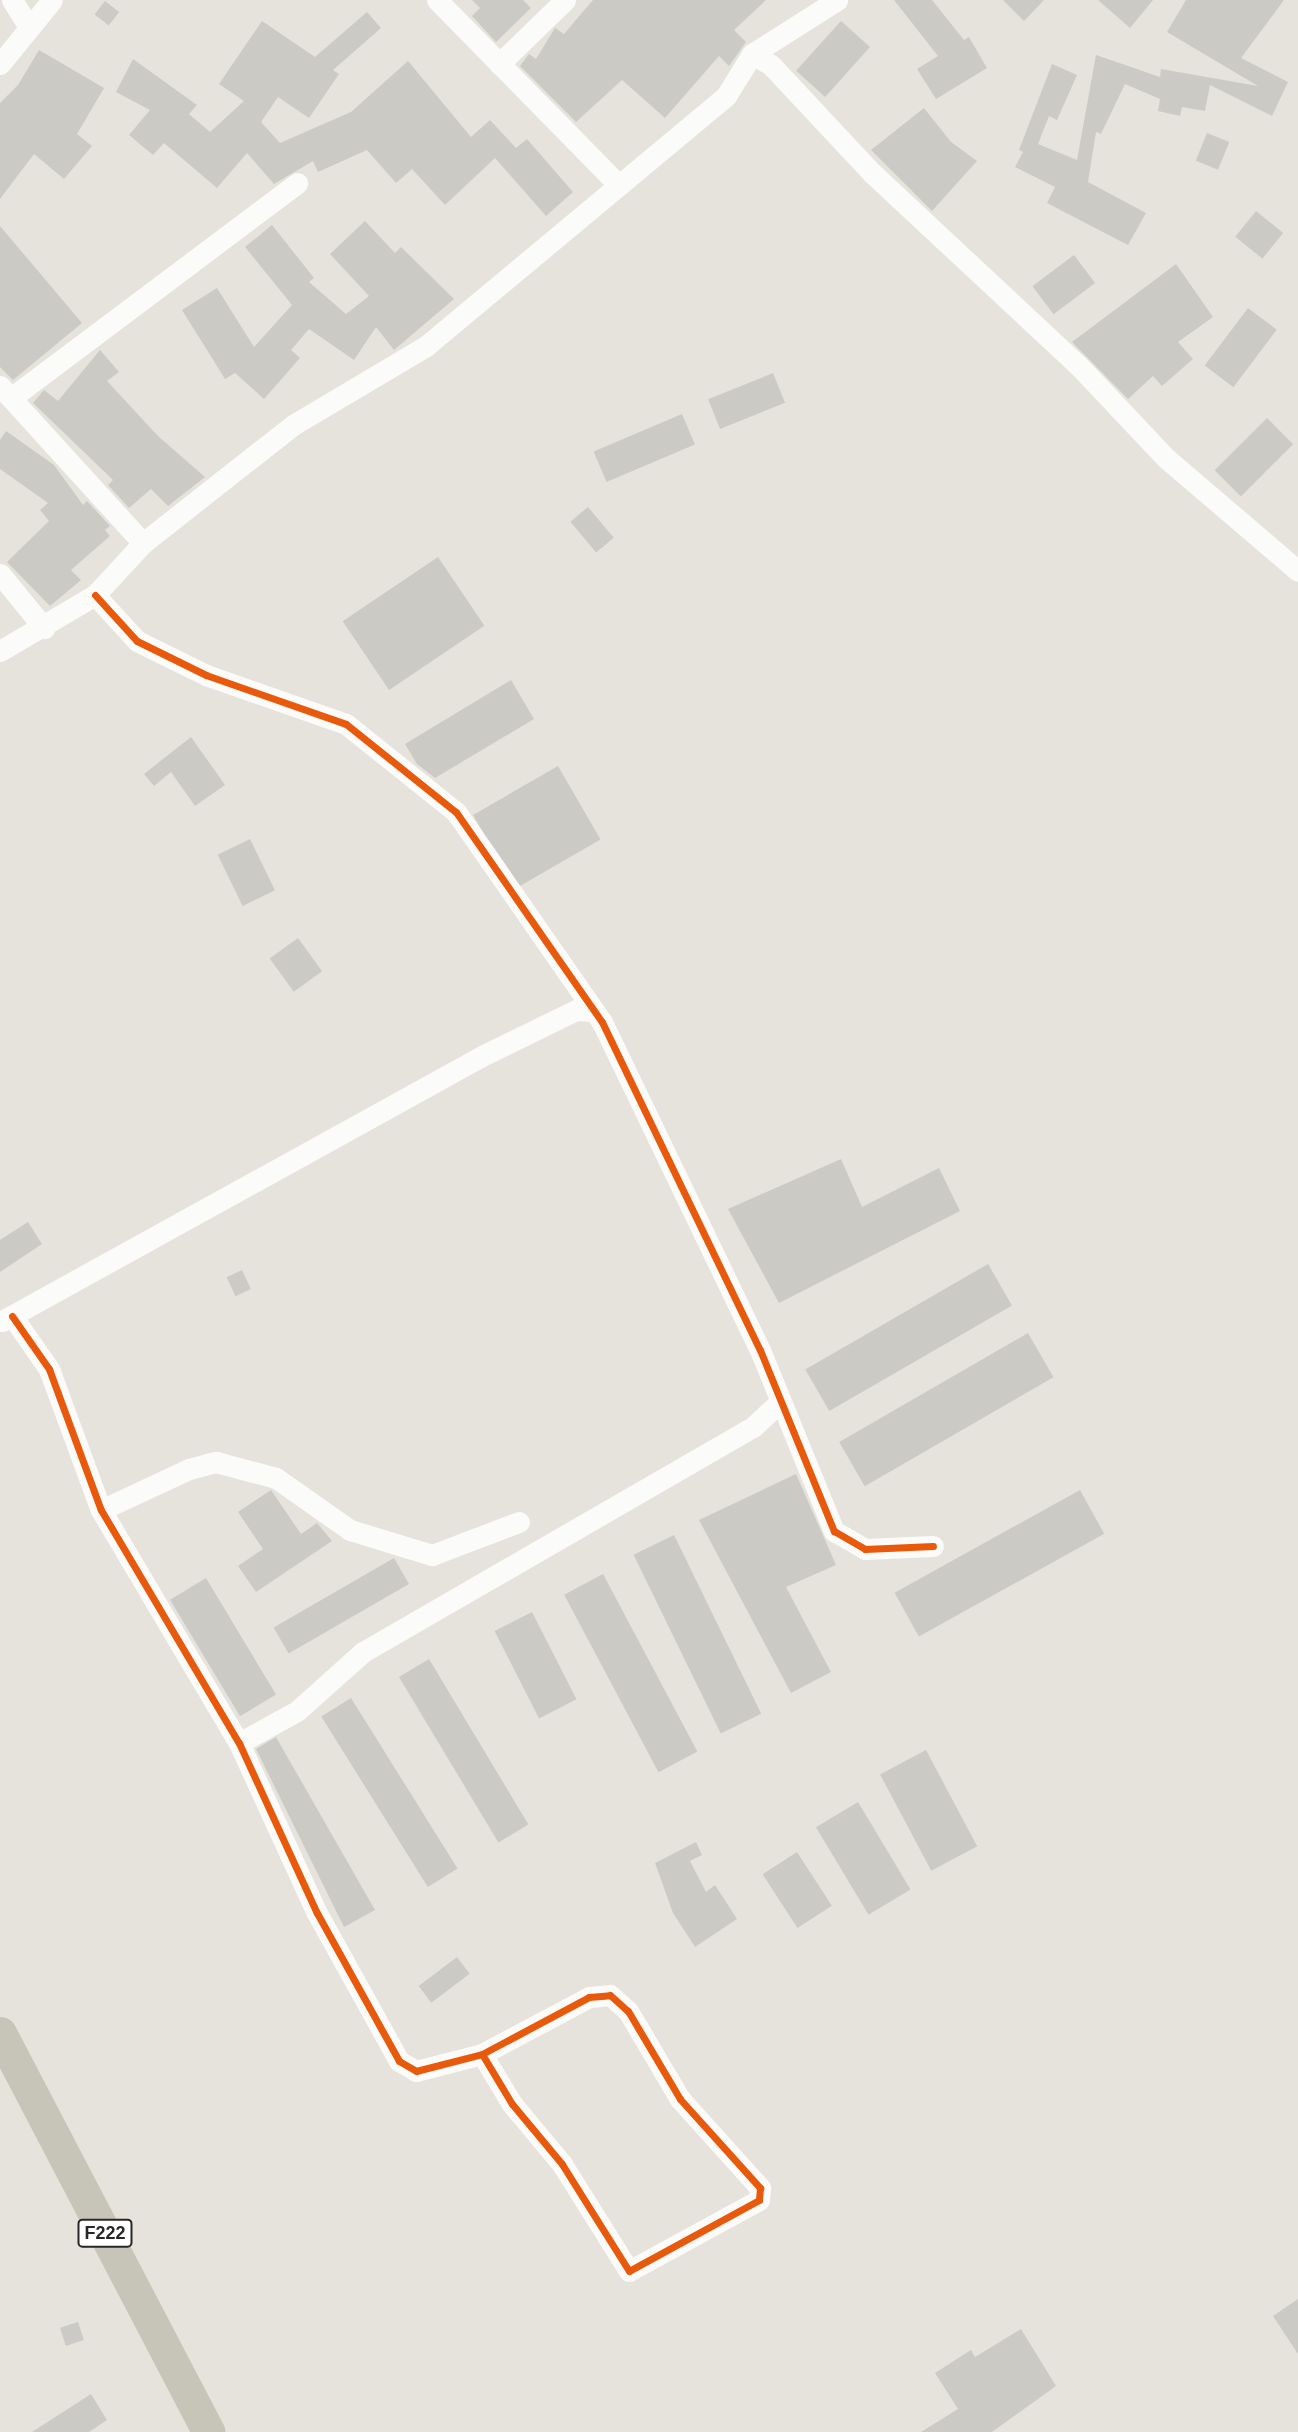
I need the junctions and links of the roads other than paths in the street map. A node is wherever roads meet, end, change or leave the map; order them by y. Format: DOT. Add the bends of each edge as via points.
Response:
graph roads {
  1 [pos="12,0"];
  2 [pos="52,0"];
  3 [pos="437,0"];
  4 [pos="565,0"];
  5 [pos="837,0"];
  6 [pos="28,26"];
  7 [pos="752,54"];
  8 [pos="0,64"];
  9 [pos="499,64"];
  10 [pos="297,183"];
  11 [pos="618,184"];
  12 [pos="6,392"];
  13 [pos="143,543"];
  14 [pos="1298,571"];
  15 [pos="0,574"];
  16 [pos="95,595"];
  17 [pos="44,628"];
  18 [pos="0,651"];
  19 [pos="591,1012"];
  20 [pos="6,1319"];
  21 [pos="781,1401"];
  22 [pos="791,1426"];
  23 [pos="754,1427"];
  24 [pos="101,1510"];
  25 [pos="519,1522"];
  26 [pos="933,1546"];
  27 [pos="239,1743"];
  28 [pos="0,2033"];
  29 [pos="482,2054"];
  30 [pos="209,2432"];
  1 -- 6 [label="street"];
  2 -- 6 [label="street"];
  3 -- 9 [label="street"];
  4 -- 9 [label="street"];
  5 -- 7 [label="street"];
  6 -- 8 [label="street"];
  7 -- 11 [label="street" via="726,96"];
  7 -- 14 [label="street" via="771,65 872,173 1078,365 1159,451"];
  9 -- 11 [label="street"];
  10 -- 12 [label="street"];
  11 -- 13 [label="street" via="426,346 293,425"];
  12 -- 13 [label="street"];
  13 -- 16 [label="street"];
  15 -- 17 [label="street"];
  16 -- 17 [label="street"];
  16 -- 19 [label="street" via="131,638 206,676 346,724 409,770 456,812"];
  17 -- 18 [label="street"];
  19 -- 20 [label="street" via="576,1010 482,1056"];
  19 -- 21 [label="street" via="602,1022"];
  20 -- 24 [label="street" via="49,1369"];
  21 -- 22 [label="street"];
  21 -- 23 [label="street"];
  22 -- 23 [label="street"];
  22 -- 26 [label="street" via="842,1538 886,1551"];
  23 -- 27 [label="street" via="363,1653 297,1711"];
  24 -- 25 [label="street" via="189,1469 216,1462 276,1478 349,1530 432,1555"];
  24 -- 27 [label="street"];
  27 -- 29 [label="street" via="317,1913 399,2061 416,2071"];
  28 -- 30 [label="main road, F222"];
  29 -- 29 [label="street" via="512,2104 562,2164 629,2271 759,2200 760,2188 680,2099 628,2011 610,1995 589,1997"];
}
